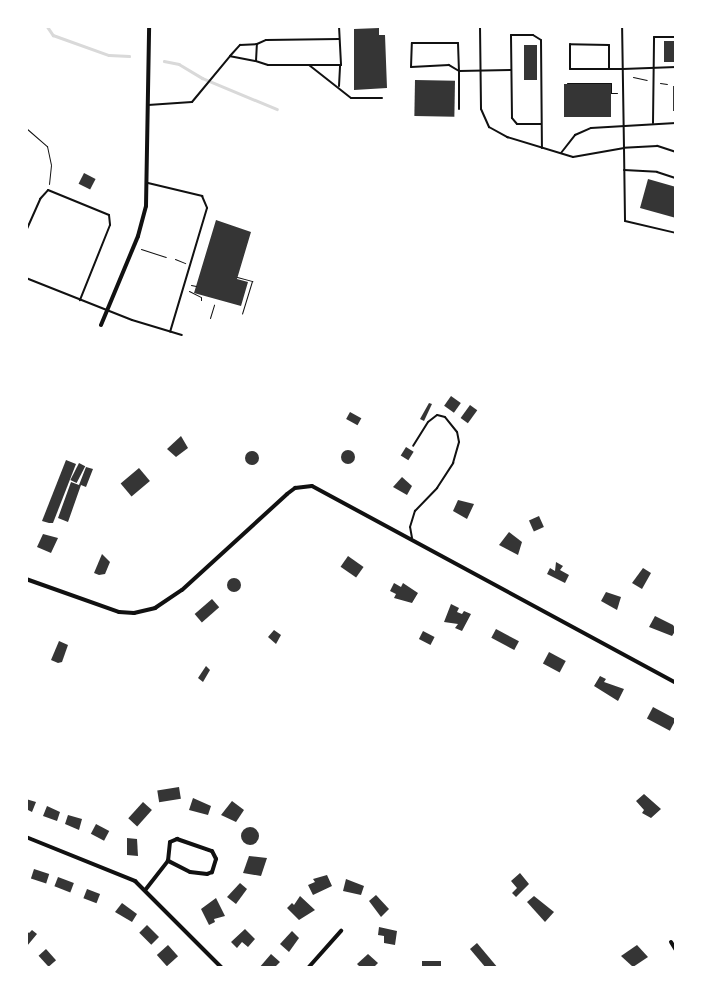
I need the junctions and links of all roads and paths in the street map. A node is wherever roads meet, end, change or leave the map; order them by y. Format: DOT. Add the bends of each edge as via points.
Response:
graph roads {
  1 [pos="149,26"];
  2 [pos="339,26"];
  3 [pos="480,26"];
  4 [pos="622,26"];
  5 [pos="676,37"];
  6 [pos="339,39"];
  7 [pos="257,44"];
  8 [pos="230,56"];
  9 [pos="256,61"];
  10 [pos="309,65"];
  11 [pos="340,65"];
  12 [pos="654,68"];
  13 [pos="676,68"];
  14 [pos="608,69"];
  15 [pos="623,69"];
  16 [pos="511,70"];
  17 [pos="459,71"];
  18 [pos="480,71"];
  19 [pos="633,77"];
  20 [pos="647,80"];
  21 [pos="567,83"];
  22 [pos="660,83"];
  23 [pos="667,84"];
  24 [pos="339,86"];
  25 [pos="26,93"];
  26 [pos="618,93"];
  27 [pos="382,98"];
  28 [pos="26,103"];
  29 [pos="148,105"];
  30 [pos="459,108"];
  31 [pos="653,123"];
  32 [pos="676,123"];
  33 [pos="541,124"];
  34 [pos="624,124"];
  35 [pos="26,128"];
  36 [pos="542,148"];
  37 [pos="624,148"];
  38 [pos="676,152"];
  39 [pos="561,154"];
  40 [pos="624,170"];
  41 [pos="676,178"];
  42 [pos="148,183"];
  43 [pos="48,190"];
  44 [pos="26,231"];
  45 [pos="676,233"];
  46 [pos="140,248"];
  47 [pos="166,257"];
  48 [pos="175,260"];
  49 [pos="185,262"];
  50 [pos="237,277"];
  51 [pos="26,278"];
  52 [pos="190,285"];
  53 [pos="196,286"];
  54 [pos="189,291"];
  55 [pos="80,300"];
  56 [pos="201,300"];
  57 [pos="214,305"];
  58 [pos="107,311"];
  59 [pos="242,313"];
  60 [pos="210,318"];
  61 [pos="102,325"];
  62 [pos="170,332"];
  63 [pos="182,335"];
  64 [pos="413,446"];
  65 [pos="412,538"];
  66 [pos="26,578"];
  67 [pos="676,682"];
  68 [pos="26,838"];
  69 [pos="168,860"];
  70 [pos="146,889"];
  71 [pos="341,930"];
  72 [pos="670,942"];
  73 [pos="676,950"];
  74 [pos="222,968"];
  75 [pos="308,968"];
  1 -- 29 [label="street"];
  2 -- 6 [label="lane"];
  3 -- 18 [label="lane"];
  4 -- 15 [label="lane"];
  5 -- 12 [label="lane" via="654,37"];
  6 -- 7 [label="lane" via="266,40"];
  6 -- 11 [label="lane"];
  7 -- 8 [label="lane" via="240,45"];
  7 -- 9 [label="lane"];
  8 -- 9 [label="lane"];
  8 -- 29 [label="lane" via="192,102"];
  9 -- 10 [label="lane" via="268,65"];
  10 -- 11 [label="lane"];
  10 -- 24 [label="lane"];
  11 -- 24 [label="lane"];
  12 -- 13 [label="lane"];
  12 -- 15 [label="lane"];
  12 -- 31 [label="lane"];
  14 -- 14 [label="lane" via="570,69 570,44 609,44"];
  14 -- 15 [label="lane"];
  15 -- 34 [label="lane"];
  16 -- 18 [label="lane"];
  16 -- 33 [label="lane" via="510,111 517,124"];
  16 -- 33 [label="lane" via="511,35 533,34 541,40"];
  17 -- 17 [label="lane" via="458,43 412,43 411,67 449,65"];
  17 -- 18 [label="lane"];
  17 -- 30 [label="lane"];
  18 -- 36 [label="lane" via="481,109 489,127 507,137"];
  19 -- 20 [label="path"];
  21 -- 26 [label="path" via="611,83 611,93"];
  22 -- 23 [label="path"];
  24 -- 27 [label="lane" via="351,98"];
  25 -- 28 [label="path"];
  29 -- 42 [label="street"];
  31 -- 32 [label="lane"];
  31 -- 34 [label="lane"];
  33 -- 36 [label="lane"];
  34 -- 37 [label="lane"];
  34 -- 39 [label="lane" via="583,131 575,135"];
  35 -- 43 [label="path" via="47,146 51,165"];
  36 -- 39 [label="lane"];
  37 -- 38 [label="lane" via="657,146"];
  37 -- 39 [label="lane" via="572,157"];
  37 -- 40 [label="lane"];
  40 -- 41 [label="lane" via="656,172"];
  40 -- 45 [label="lane" via="624,221"];
  42 -- 58 [label="street" via="138,236"];
  42 -- 62 [label="lane" via="202,196 207,208"];
  43 -- 44 [label="lane" via="40,199"];
  43 -- 55 [label="lane" via="111,219"];
  46 -- 47 [label="path"];
  48 -- 49 [label="path"];
  50 -- 59 [label="path" via="252,281"];
  51 -- 55 [label="lane"];
  52 -- 53 [label="path"];
  54 -- 56 [label="path" via="198,294"];
  55 -- 58 [label="lane"];
  57 -- 60 [label="path"];
  58 -- 61 [label="street"];
  58 -- 62 [label="lane"];
  62 -- 63 [label="lane"];
  64 -- 65 [label="lane" via="436,415 445,417 457,432 459,442 453,464 437,488 415,511 410,527"];
  65 -- 66 [label="street" via="326,491 302,486 287,494 182,590 155,608 134,613 119,612"];
  65 -- 67 [label="street"];
  68 -- 70 [label="street" via="113,870"];
  69 -- 69 [label="street" via="168,847 177,839 204,847 216,859 212,872 207,874 190,872"];
  69 -- 70 [label="street"];
  70 -- 74 [label="street"];
  71 -- 75 [label="street"];
  72 -- 73 [label="street"];
}
